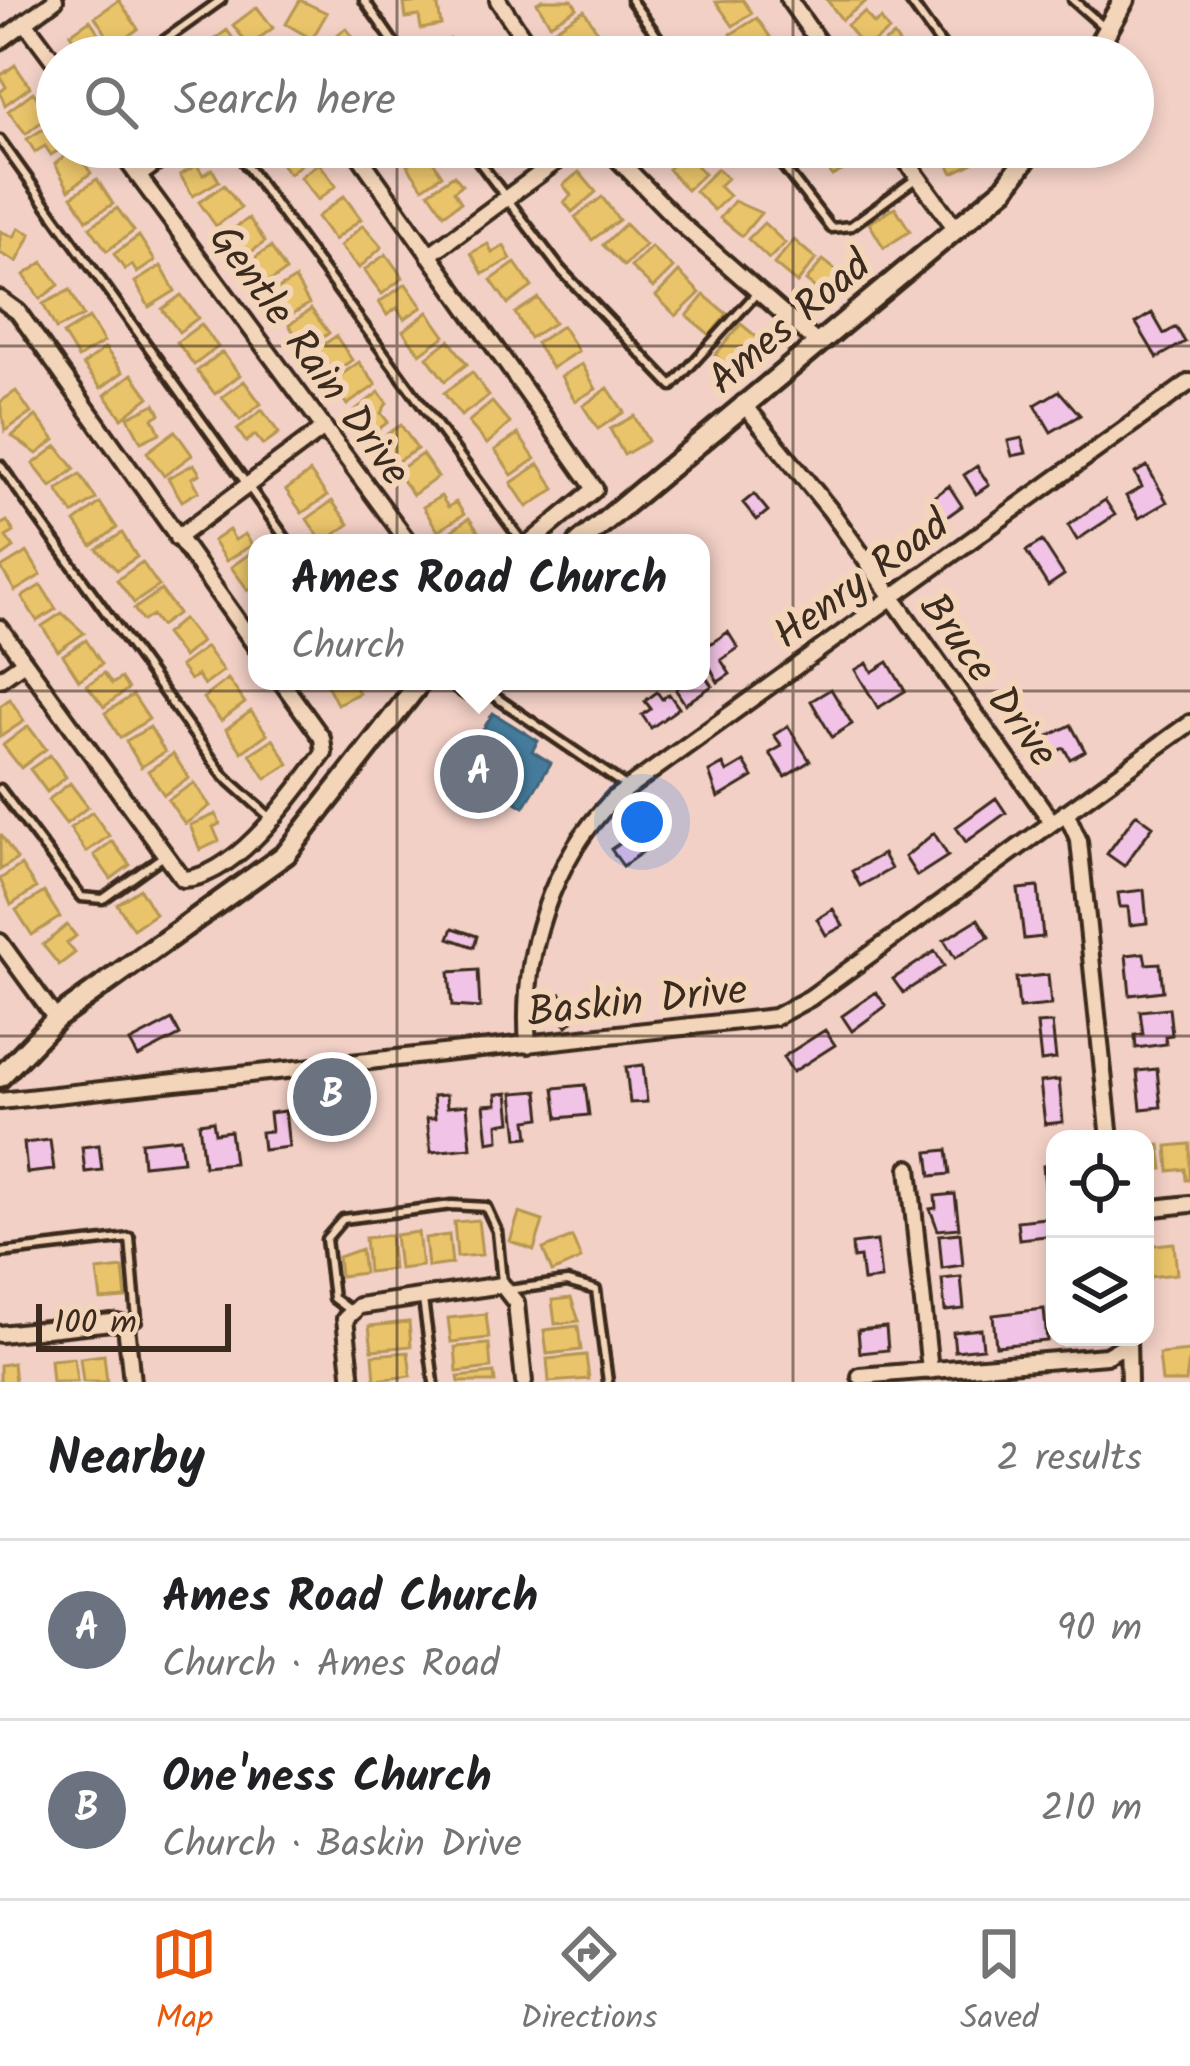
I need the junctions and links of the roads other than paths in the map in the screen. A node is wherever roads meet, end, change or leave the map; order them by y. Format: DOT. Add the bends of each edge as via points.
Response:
graph roads {
  1 [pos="55,0"];
  2 [pos="221,0"];
  3 [pos="364,0"];
  4 [pos="498,0"];
  5 [pos="631,0"];
  6 [pos="789,0"];
  7 [pos="908,0"];
  8 [pos="1073,0"];
  9 [pos="1124,0"];
  10 [pos="25,22"];
  11 [pos="1108,30"];
  12 [pos="170,36"];
  13 [pos="389,36"];
  14 [pos="522,36"];
  15 [pos="657,36"];
  16 [pos="814,36"];
  17 [pos="935,36"];
  18 [pos="1105,36"];
  19 [pos="36,37"];
  20 [pos="0,40"];
  21 [pos="0,140"];
  22 [pos="9,152"];
  23 [pos="0,158"];
  24 [pos="132,168"];
  25 [pos="149,168"];
  26 [pos="249,168"];
  27 [pos="367,168"];
  28 [pos="483,168"];
  29 [pos="547,168"];
  30 [pos="625,168"];
  31 [pos="784,168"];
  32 [pos="912,168"];
  33 [pos="1019,168"];
  34 [pos="138,176"];
  35 [pos="918,176"];
  36 [pos="505,199"];
  37 [pos="956,229"];
  38 [pos="429,255"];
  39 [pos="759,292"];
  40 [pos="0,299"];
  41 [pos="817,343"];
  42 [pos="1190,382"];
  43 [pos="743,403"];
  44 [pos="324,428"];
  45 [pos="0,465"];
  46 [pos="250,483"];
  47 [pos="284,534"];
  48 [pos="402,534"];
  49 [pos="520,534"];
  50 [pos="538,534"];
  51 [pos="590,534"];
  52 [pos="177,538"];
  53 [pos="892,598"];
  54 [pos="0,628"];
  55 [pos="248,637"];
  56 [pos="24,662"];
  57 [pos="0,679"];
  58 [pos="287,690"];
  59 [pos="414,690"];
  60 [pos="459,690"];
  61 [pos="1190,723"];
  62 [pos="627,787"];
  63 [pos="0,789"];
  64 [pos="1066,812"];
  65 [pos="273,820"];
  66 [pos="1052,822"];
  67 [pos="165,855"];
  68 [pos="3,954"];
  69 [pos="56,1019"];
  70 [pos="528,1045"];
  71 [pos="0,1077"];
  72 [pos="0,1101"];
  73 [pos="1109,1130"];
  74 [pos="909,1168"];
  75 [pos="1190,1204"];
  76 [pos="1154,1208"];
  77 [pos="0,1252"];
  78 [pos="504,1287"];
  79 [pos="422,1297"];
  80 [pos="349,1316"];
  81 [pos="126,1325"];
  82 [pos="0,1334"];
  83 [pos="1121,1346"];
  84 [pos="1129,1346"];
  85 [pos="931,1370"];
  86 [pos="860,1376"];
  87 [pos="132,1382"];
  88 [pos="352,1382"];
  89 [pos="434,1382"];
  90 [pos="524,1382"];
  91 [pos="608,1382"];
  92 [pos="1129,1382"];
  1 -- 10 [label="street"];
  2 -- 12 [label="lane"];
  3 -- 13 [label="lane"];
  4 -- 14 [label="street"];
  5 -- 15 [label="lane"];
  6 -- 16 [label="street"];
  7 -- 17 [label="lane"];
  8 -- 11 [label="lane"];
  9 -- 11 [label="street"];
  10 -- 19 [label="street"];
  10 -- 20 [label="street"];
  11 -- 18 [label="street"];
  21 -- 22 [label="lane"];
  22 -- 23 [label="lane"];
  22 -- 46 [label="lane"];
  24 -- 34 [label="street, Gentle Rain Drive"];
  25 -- 34 [label="street"];
  26 -- 49 [label="lane"];
  27 -- 38 [label="street"];
  28 -- 36 [label="lane"];
  29 -- 36 [label="street"];
  30 -- 39 [label="street"];
  31 -- 35 [label="lane" via="831,228 850,226"];
  32 -- 35 [label="street"];
  33 -- 37 [label="street, Ames Road"];
  34 -- 44 [label="street, Gentle Rain Drive"];
  35 -- 37 [label="street"];
  36 -- 38 [label="street"];
  36 -- 39 [label="lane" via="672,386"];
  37 -- 41 [label="street, Ames Road"];
  38 -- 50 [label="street" via="595,489"];
  39 -- 41 [label="street"];
  40 -- 52 [label="street" via="18,312"];
  41 -- 43 [label="street, Ames Road"];
  42 -- 53 [label="street, Henry Road"];
  43 -- 51 [label="street, Ames Road"];
  43 -- 53 [label="street, Bruce Drive"];
  44 -- 46 [label="street"];
  44 -- 48 [label="street, Gentle Rain Drive"];
  45 -- 65 [label="lane" via="224,776"];
  46 -- 47 [label="lane"];
  46 -- 52 [label="street"];
  52 -- 55 [label="street"];
  53 -- 62 [label="street, Henry Road"];
  53 -- 66 [label="street, Bruce Drive"];
  54 -- 56 [label="street"];
  56 -- 57 [label="street"];
  56 -- 67 [label="street"];
  58 -- 65 [label="street" via="324,753"];
  59 -- 69 [label="street" via="286,854"];
  60 -- 62 [label="lane" via="494,696"];
  61 -- 64 [label="street, Baskin Drive"];
  62 -- 70 [label="street, Henry Road" via="580,840 548,902 530,968"];
  63 -- 67 [label="lane" via="81,897 103,899"];
  64 -- 66 [label="street, Baskin Drive"];
  64 -- 73 [label="street, Bruce Drive" via="1079,841"];
  65 -- 67 [label="street" via="209,875 183,879"];
  66 -- 70 [label="street, Baskin Drive" via="775,1017"];
  68 -- 69 [label="street"];
  69 -- 71 [label="street"];
  70 -- 72 [label="street, Baskin Drive"];
  74 -- 85 [label="street"];
  75 -- 76 [label="street"];
  77 -- 81 [label="lane" via="130,1238 137,1320"];
  78 -- 79 [label="street"];
  78 -- 80 [label="lane" via="486,1208 452,1204 343,1220 326,1239 333,1298"];
  78 -- 90 [label="street" via="516,1303"];
  78 -- 91 [label="lane" via="567,1282 596,1290"];
  79 -- 80 [label="street" via="359,1306"];
  79 -- 89 [label="lane"];
  80 -- 88 [label="street"];
  81 -- 82 [label="street"];
  81 -- 87 [label="street"];
  83 -- 85 [label="street" via="1106,1356"];
  84 -- 92 [label="street"];
  85 -- 86 [label="street"];
}
